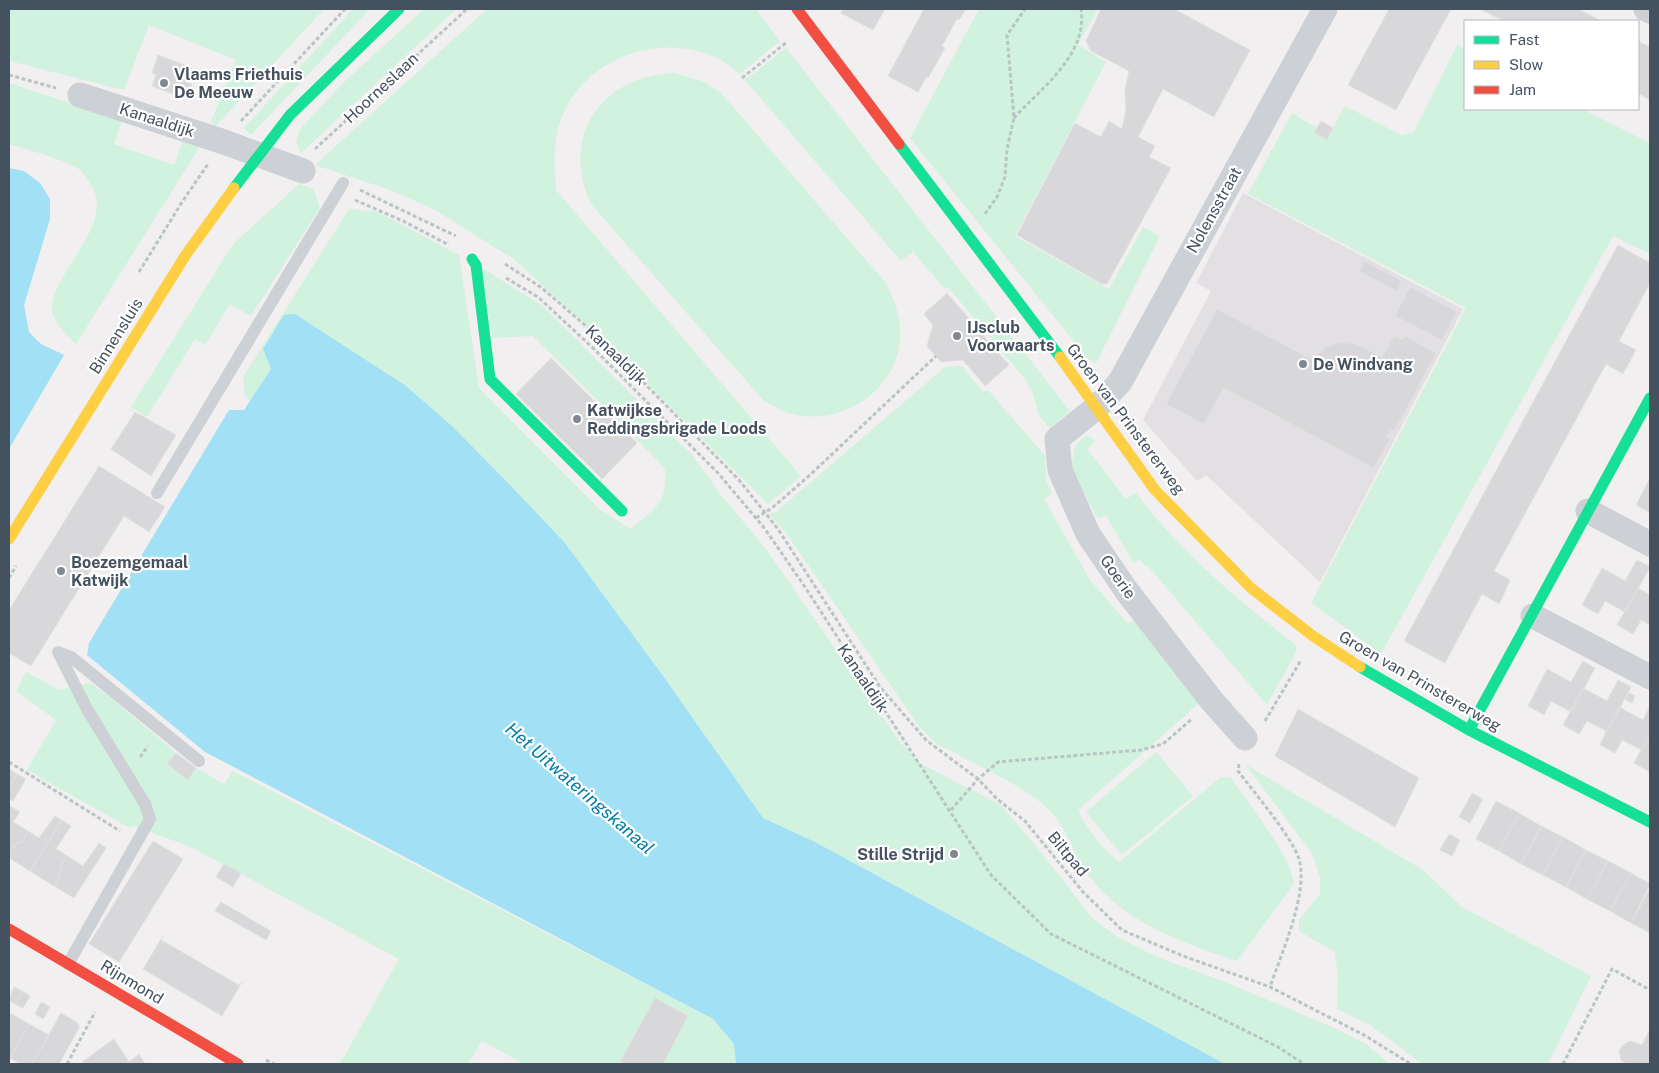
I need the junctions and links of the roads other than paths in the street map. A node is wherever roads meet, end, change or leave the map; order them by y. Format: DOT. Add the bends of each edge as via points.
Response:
graph roads {
  1 [pos="399,9"];
  2 [pos="797,9"];
  3 [pos="1325,9"];
  4 [pos="1646,9"];
  5 [pos="1650,11"];
  6 [pos="80,95"];
  7 [pos="259,156"];
  8 [pos="299,170"];
  9 [pos="341,188"];
  10 [pos="472,259"];
  11 [pos="1097,407"];
  12 [pos="1648,408"];
  13 [pos="157,493"];
  14 [pos="622,511"];
  15 [pos="1588,511"];
  16 [pos="9,539"];
  17 [pos="1650,544"];
  18 [pos="1533,616"];
  19 [pos="1650,677"];
  20 [pos="1469,730"];
  21 [pos="1245,738"];
  22 [pos="200,762"];
  23 [pos="1650,822"];
  24 [pos="9,929"];
  25 [pos="68,964"];
  26 [pos="238,1064"];
  1 -- 7 [label="street" via="290,115"];
  2 -- 11 [label="street, Groen van Prinstererweg"];
  3 -- 11 [label="street, Nolensstraat" via="1120,382"];
  4 -- 5 [label="street"];
  6 -- 7 [label="street, Kanaaldijk"];
  7 -- 8 [label="street, Kanaaldijk"];
  7 -- 16 [label="street, Binnensluis" via="185,256"];
  9 -- 13 [label="lane"];
  10 -- 14 [label="street" via="476,265 490,379"];
  11 -- 20 [label="street, Groen van Prinstererweg" via="1155,490 1251,588 1313,636 1380,680"];
  11 -- 21 [label="street, Goerie" via="1057,439 1060,470 1088,534 1126,590 1212,702"];
  12 -- 15 [label="street"];
  15 -- 17 [label="street"];
  15 -- 18 [label="street"];
  18 -- 19 [label="street"];
  18 -- 20 [label="street"];
  20 -- 23 [label="street, Groen van Prinstererweg"];
  22 -- 25 [label="lane" via="71,658 58,652 87,708 145,804 150,819"];
  24 -- 25 [label="street, Rijnmond"];
  25 -- 26 [label="street, Rijnmond"];
}
